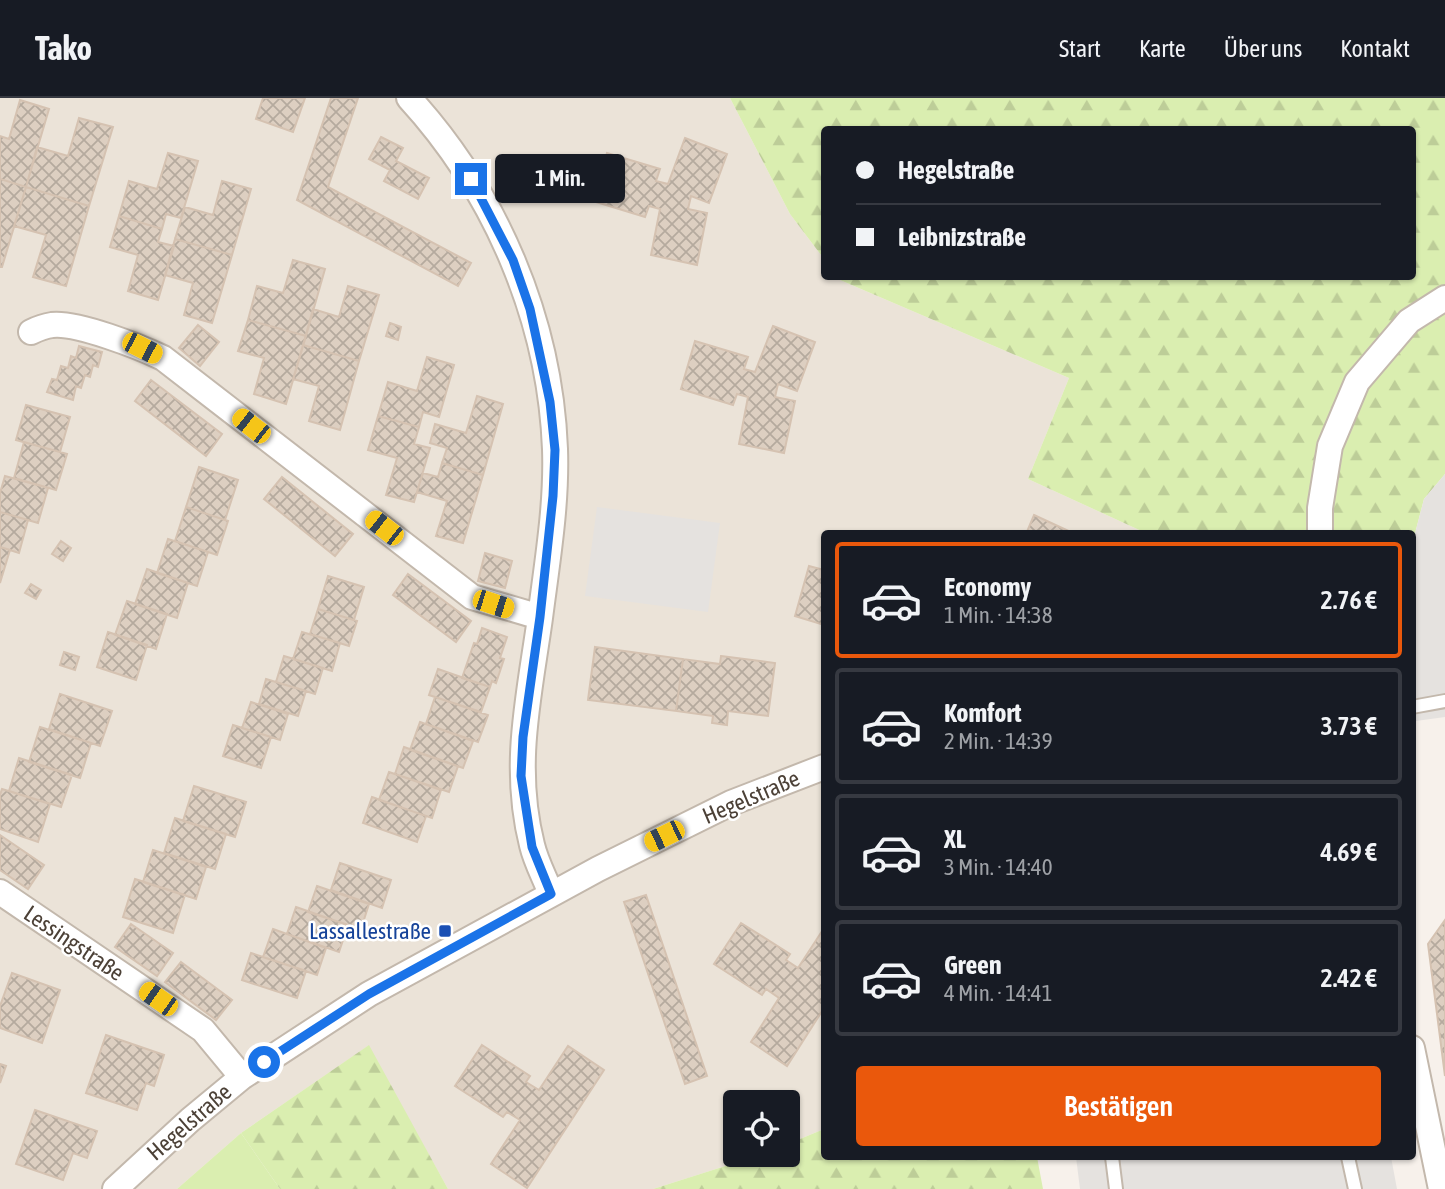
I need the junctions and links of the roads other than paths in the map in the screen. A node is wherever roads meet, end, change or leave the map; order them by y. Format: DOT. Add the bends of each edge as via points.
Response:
graph roads {
  1 [pos="410,98"];
  2 [pos="1445,298"];
  3 [pos="31,332"];
  4 [pos="1320,530"];
  5 [pos="540,617"];
  6 [pos="1445,701"];
  7 [pos="1416,706"];
  8 [pos="821,768"];
  9 [pos="0,892"];
  10 [pos="551,894"];
  11 [pos="1416,1067"];
  12 [pos="242,1077"];
  13 [pos="1112,1160"];
  14 [pos="1349,1160"];
  15 [pos="115,1189"];
  16 [pos="1116,1189"];
  17 [pos="1356,1189"];
  18 [pos="1441,1189"];
  1 -- 5 [label="street" via="471,179 513,260 530,309 555,450"];
  2 -- 4 [label="street" via="1409,321 1357,382 1330,446"];
  3 -- 5 [label="street" via="65,325 163,358 472,597"];
  5 -- 10 [label="street" via="521,776 532,847"];
  6 -- 7 [label="lane"];
  8 -- 10 [label="street, Hegelstraße" via="731,803"];
  9 -- 12 [label="street, Lessingstraße" via="202,1030"];
  10 -- 12 [label="street, Hegelstraße" via="369,994"];
  11 -- 18 [label="street"];
  12 -- 15 [label="street, Hegelstraße"];
  13 -- 16 [label="lane"];
  14 -- 17 [label="lane"];
}
